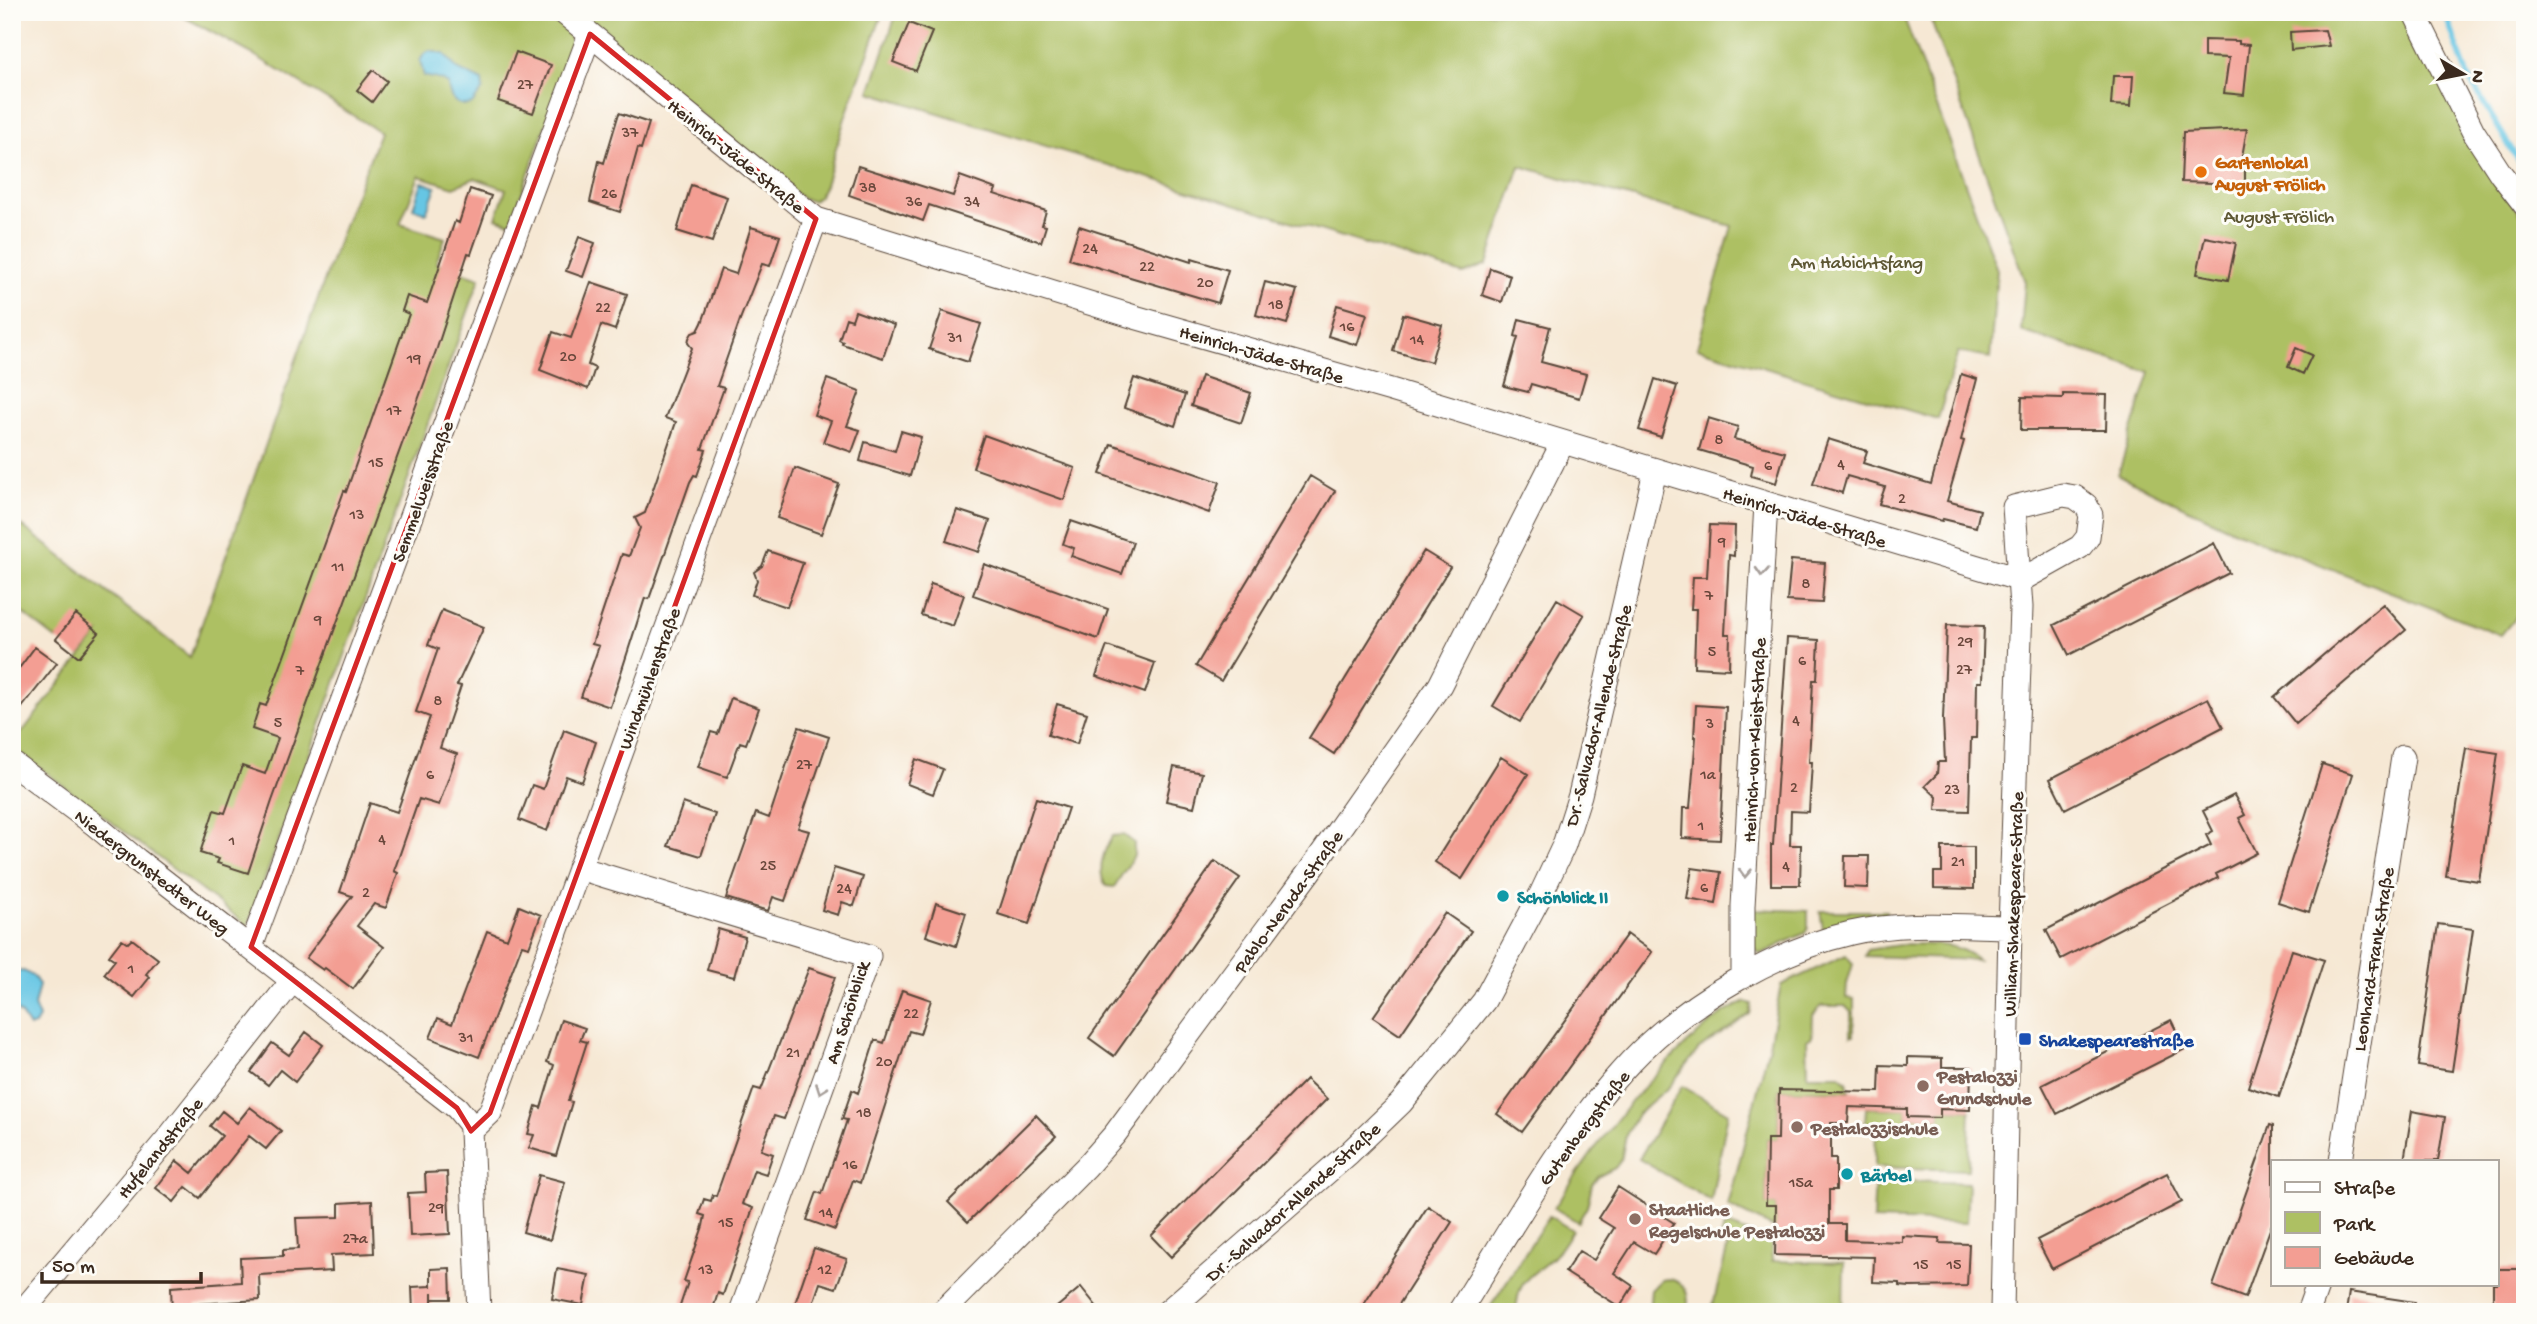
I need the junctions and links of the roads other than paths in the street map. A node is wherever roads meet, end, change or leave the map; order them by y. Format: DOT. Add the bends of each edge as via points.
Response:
graph roads {
  1 [pos="563,12"];
  2 [pos="2414,12"];
  3 [pos="590,34"];
  4 [pos="2525,205"];
  5 [pos="816,219"];
  6 [pos="1563,442"];
  7 [pos="1655,471"];
  8 [pos="1766,504"];
  9 [pos="2021,580"];
  10 [pos="2403,757"];
  11 [pos="12,763"];
  12 [pos="579,868"];
  13 [pos="2010,927"];
  14 [pos="251,947"];
  15 [pos="1743,977"];
  16 [pos="293,980"];
  17 [pos="471,1131"];
  18 [pos="2341,1160"];
  19 [pos="2317,1286"];
  20 [pos="22,1312"];
  21 [pos="479,1312"];
  22 [pos="741,1312"];
  23 [pos="942,1312"];
  24 [pos="1167,1312"];
  25 [pos="1459,1312"];
  26 [pos="2002,1312"];
  27 [pos="2308,1312"];
  1 -- 3 [label="street, Heinrich-Jäde-Straße"];
  2 -- 4 [label="street" via="2473,131"];
  3 -- 5 [label="street, Heinrich-Jäde-Straße"];
  3 -- 14 [label="street, Semmelweisstraße"];
  5 -- 6 [label="street, Heinrich-Jäde-Straße"];
  5 -- 12 [label="street, Windmühlenstraße"];
  6 -- 7 [label="street, Heinrich-Jäde-Straße"];
  6 -- 23 [label="street, Pablo-Neruda-Straße" via="1440,685 1380,773 1115,1134"];
  7 -- 8 [label="street, Heinrich-Jäde-Straße"];
  7 -- 24 [label="street, Dr.-Salvador-Allende-Straße" via="1580,795 1564,845 1484,1001 1401,1103"];
  8 -- 9 [label="street, Heinrich-Jäde-Straße"];
  8 -- 15 [label="street, Heinrich-von-Kleist-Straße, one-way"];
  9 -- 13 [label="street, William-Shakespeare-Straße"];
  10 -- 18 [label="street, Leonhard-Frank-Straße"];
  11 -- 14 [label="street, Niedergrunstedter Weg"];
  12 -- 17 [label="street, Windmühlenstraße" via="490,1113"];
  12 -- 22 [label="street, Am Schönblick, one-way" via="869,956"];
  13 -- 15 [label="street, Gutenbergstraße" via="1900,926 1851,933 1772,961"];
  13 -- 26 [label="street, William-Shakespeare-Straße"];
  14 -- 16 [label="street, Niedergrunstedter Weg"];
  15 -- 25 [label="street, Gutenbergstraße" via="1641,1051 1562,1150"];
  16 -- 17 [label="street" via="457,1108"];
  16 -- 20 [label="street, Hufelandstraße" via="169,1138"];
  17 -- 21 [label="street"];
  19 -- 27 [label="street"];
}
